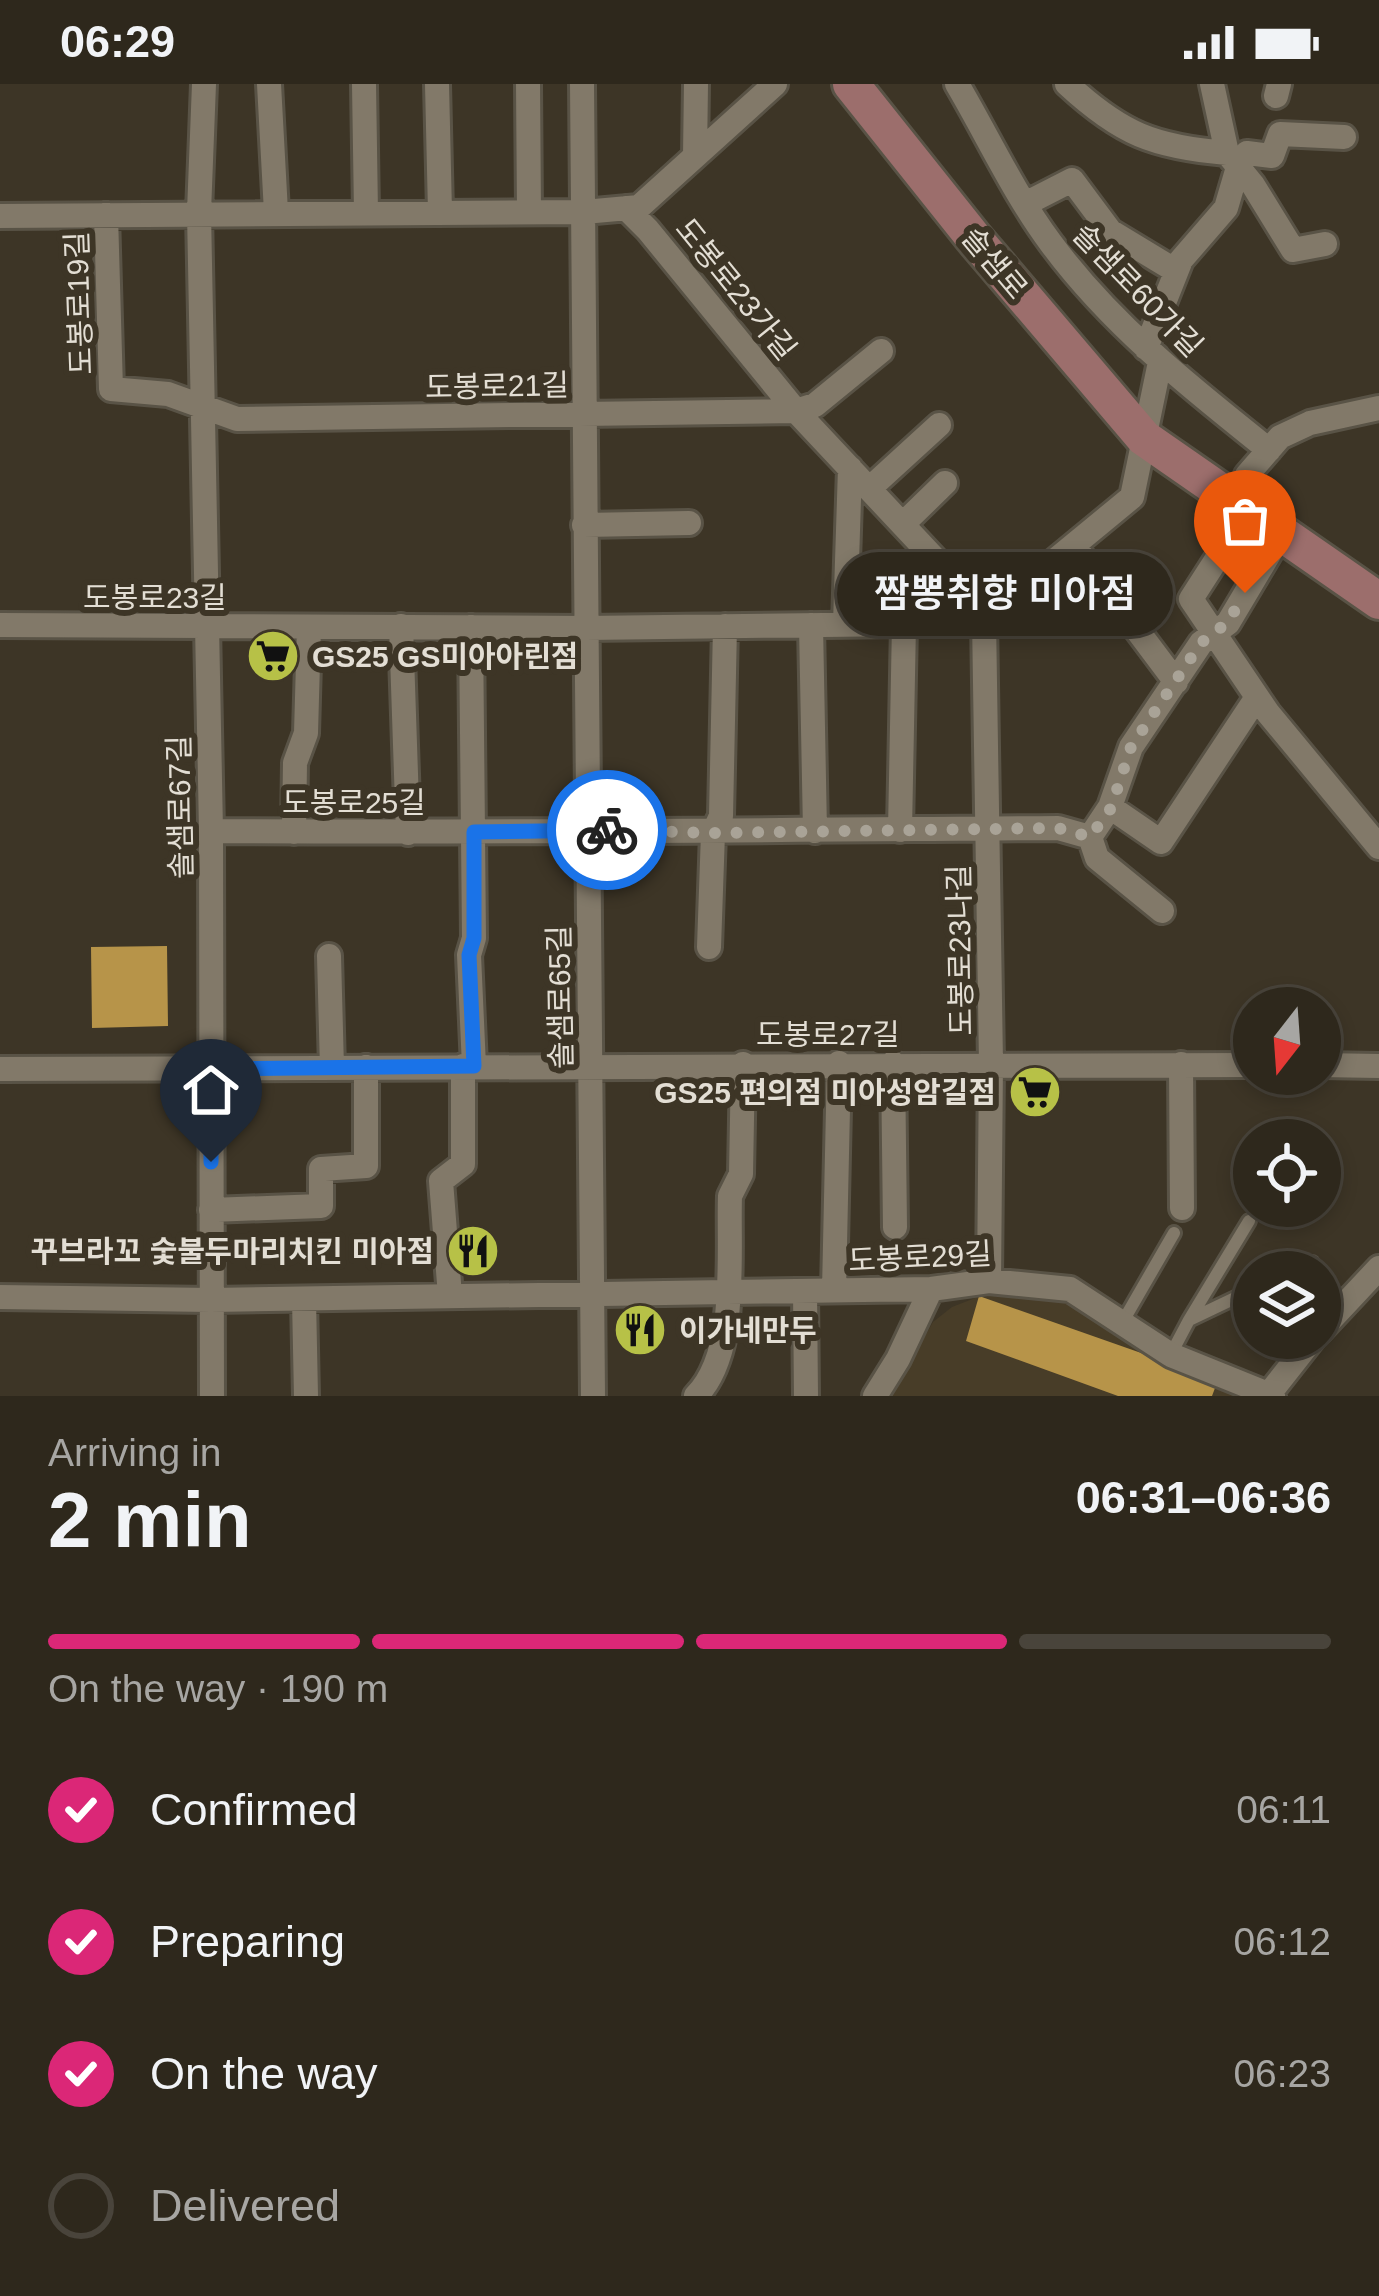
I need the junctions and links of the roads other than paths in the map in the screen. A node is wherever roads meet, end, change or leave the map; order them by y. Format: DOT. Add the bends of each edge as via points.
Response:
graph roads {
  1 [pos="204,84"];
  2 [pos="269,84"];
  3 [pos="364,84"];
  4 [pos="436,84"];
  5 [pos="528,84"];
  6 [pos="582,84"];
  7 [pos="696,84"];
  8 [pos="775,84"];
  9 [pos="851,84"];
  10 [pos="957,84"];
  11 [pos="1067,84"];
  12 [pos="1212,84"];
  13 [pos="1344,137"];
  14 [pos="695,156"];
  15 [pos="1233,160"];
  16 [pos="1027,203"];
  17 [pos="626,208"];
  18 [pos="199,212"];
  19 [pos="276,212"];
  20 [pos="366,212"];
  21 [pos="440,212"];
  22 [pos="530,212"];
  23 [pos="584,212"];
  24 [pos="106,215"];
  25 [pos="0,216"];
  26 [pos="1325,244"];
  27 [pos="1176,271"];
  28 [pos="880,351"];
  29 [pos="1153,355"];
  30 [pos="202,404"];
  31 [pos="1379,408"];
  32 [pos="796,411"];
  33 [pos="583,415"];
  34 [pos="939,425"];
  35 [pos="1144,438"];
  36 [pos="1269,450"];
  37 [pos="850,468"];
  38 [pos="945,483"];
  39 [pos="869,489"];
  40 [pos="1236,500"];
  41 [pos="689,523"];
  42 [pos="902,524"];
  43 [pos="584,525"];
  44 [pos="1281,534"];
  45 [pos="1074,546"];
  46 [pos="1379,601"];
  47 [pos="984,619"];
  48 [pos="845,624"];
  49 [pos="904,624"];
  50 [pos="811,625"];
  51 [pos="0,626"];
  52 [pos="309,626"];
  53 [pos="401,626"];
  54 [pos="724,626"];
  55 [pos="471,627"];
  56 [pos="207,628"];
  57 [pos="586,628"];
  58 [pos="1214,634"];
  59 [pos="1175,682"];
  60 [pos="1257,697"];
  61 [pos="1111,808"];
  62 [pos="988,828"];
  63 [pos="588,829"];
  64 [pos="900,830"];
  65 [pos="211,831"];
  66 [pos="815,831"];
  67 [pos="294,832"];
  68 [pos="408,832"];
  69 [pos="474,832"];
  70 [pos="713,833"];
  71 [pos="1090,837"];
  72 [pos="1379,847"];
  73 [pos="1162,911"];
  74 [pos="710,947"];
  75 [pos="329,956"];
  76 [pos="1374,1059"];
  77 [pos="992,1063"];
  78 [pos="1341,1063"];
  79 [pos="591,1064"];
  80 [pos="743,1064"];
  81 [pos="839,1064"];
  82 [pos="893,1064"];
  83 [pos="1181,1064"];
  84 [pos="1233,1065"];
  85 [pos="468,1066"];
  86 [pos="366,1067"];
  87 [pos="332,1068"];
  88 [pos="0,1069"];
  89 [pos="211,1069"];
  90 [pos="211,1210"];
  91 [pos="1178,1220"];
  92 [pos="895,1227"];
  93 [pos="1245,1227"];
  94 [pos="1379,1268"];
  95 [pos="989,1281"];
  96 [pos="931,1289"];
  97 [pos="805,1291"];
  98 [pos="834,1291"];
  99 [pos="727,1292"];
  100 [pos="593,1294"];
  101 [pos="450,1296"];
  102 [pos="0,1298"];
  103 [pos="304,1298"];
  104 [pos="1233,1299"];
  105 [pos="211,1300"];
  106 [pos="1341,1308"];
  107 [pos="1189,1320"];
  108 [pos="1122,1323"];
  109 [pos="1171,1355"];
  110 [pos="1298,1359"];
  111 [pos="1271,1395"];
  112 [pos="212,1396"];
  113 [pos="306,1396"];
  114 [pos="593,1396"];
  115 [pos="696,1396"];
  116 [pos="806,1396"];
  117 [pos="875,1396"];
  1 -- 18 [label="street, 솔샘로67길"];
  2 -- 19 [label="street"];
  3 -- 20 [label="street"];
  4 -- 21 [label="street"];
  5 -- 22 [label="street"];
  6 -- 23 [label="street, 솔샘로65길"];
  7 -- 14 [label="street"];
  8 -- 14 [label="street, 도봉로19길"];
  9 -- 35 [label="main road, 솔샘로"];
  10 -- 16 [label="street, 솔샘로60가길"];
  11 -- 15 [label="street" via="1107,121 1173,148"];
  12 -- 15 [label="street"];
  13 -- 15 [label="street" via="1280,134 1272,156"];
  14 -- 17 [label="street, 도봉로19길" via="639,207"];
  15 -- 26 [label="street" via="1293,250"];
  15 -- 27 [label="street" via="1226,208"];
  16 -- 27 [label="street" via="1072,180 1110,231"];
  16 -- 29 [label="street, 솔샘로60가길" via="1091,292"];
  17 -- 23 [label="street, 도봉로19길"];
  17 -- 32 [label="street, 도봉로23가길"];
  18 -- 19 [label="street, 도봉로19길"];
  18 -- 24 [label="street, 도봉로19길"];
  18 -- 30 [label="street, 솔샘로67길"];
  19 -- 20 [label="street, 도봉로19길"];
  20 -- 21 [label="street, 도봉로19길"];
  21 -- 22 [label="street, 도봉로19길"];
  22 -- 23 [label="street, 도봉로19길"];
  23 -- 33 [label="street, 솔샘로65길"];
  24 -- 25 [label="street, 도봉로19길"];
  24 -- 30 [label="street, 도봉로19길" via="111,389"];
  27 -- 29 [label="street"];
  28 -- 32 [label="street" via="815,405"];
  29 -- 35 [label="street"];
  29 -- 36 [label="street, 솔샘로60가길"];
  30 -- 33 [label="street, 도봉로21길" via="237,419"];
  30 -- 56 [label="street, 솔샘로67길"];
  31 -- 36 [label="street" via="1310,424"];
  32 -- 33 [label="street, 도봉로21길"];
  32 -- 37 [label="street, 도봉로23가길"];
  33 -- 43 [label="street, 솔샘로65길"];
  34 -- 39 [label="street"];
  35 -- 40 [label="main road, 솔샘로"];
  35 -- 45 [label="street" via="1132,497"];
  36 -- 40 [label="street"];
  37 -- 39 [label="street, 도봉로23가길"];
  37 -- 48 [label="street"];
  38 -- 42 [label="street"];
  39 -- 42 [label="street, 도봉로23가길"];
  40 -- 44 [label="main road, 솔샘로"];
  40 -- 58 [label="street" via="1218,557 1191,599"];
  41 -- 43 [label="street"];
  42 -- 47 [label="street, 도봉로23가길"];
  43 -- 57 [label="street, 솔샘로65길"];
  44 -- 46 [label="main road, 솔샘로"];
  44 -- 58 [label="street"];
  45 -- 47 [label="street"];
  45 -- 59 [label="street"];
  47 -- 49 [label="street, 도봉로23길"];
  47 -- 62 [label="street, 도봉로23나길"];
  48 -- 49 [label="street, 도봉로23길"];
  48 -- 50 [label="street, 도봉로23길"];
  49 -- 64 [label="street"];
  50 -- 54 [label="street, 도봉로23길"];
  50 -- 66 [label="street"];
  51 -- 56 [label="street, 도봉로23길"];
  52 -- 53 [label="street, 도봉로23길"];
  52 -- 56 [label="street, 도봉로23길"];
  52 -- 67 [label="street"];
  53 -- 55 [label="street, 도봉로23길"];
  53 -- 68 [label="street"];
  54 -- 57 [label="street, 도봉로23길"];
  54 -- 70 [label="street" via="721,816"];
  55 -- 57 [label="street, 도봉로23길"];
  55 -- 69 [label="street"];
  56 -- 65 [label="street, 솔샘로67길"];
  57 -- 63 [label="street, 솔샘로65길"];
  58 -- 59 [label="street"];
  58 -- 60 [label="street"];
  59 -- 61 [label="street" via="1131,747"];
  60 -- 61 [label="street" via="1161,842"];
  60 -- 72 [label="street"];
  61 -- 71 [label="street"];
  62 -- 64 [label="street, 도봉로25길"];
  62 -- 71 [label="street, 도봉로25길" via="1058,828"];
  62 -- 77 [label="street, 도봉로23나길"];
  63 -- 69 [label="street, 도봉로25길"];
  63 -- 70 [label="street, 도봉로25길"];
  63 -- 79 [label="street, 솔샘로65길"];
  64 -- 66 [label="street, 도봉로25길"];
  65 -- 67 [label="street, 도봉로25길"];
  65 -- 89 [label="street, 솔샘로67길"];
  66 -- 70 [label="street, 도봉로25길"];
  67 -- 68 [label="street, 도봉로25길"];
  68 -- 69 [label="street, 도봉로25길"];
  69 -- 85 [label="street"];
  70 -- 74 [label="street"];
  71 -- 73 [label="street" via="1097,858"];
  75 -- 87 [label="street"];
  76 -- 78 [label="street"];
  77 -- 82 [label="street, 도봉로27길"];
  77 -- 83 [label="street, 도봉로27길"];
  77 -- 95 [label="street, 도봉로23나길"];
  79 -- 80 [label="street, 도봉로27길"];
  79 -- 85 [label="street, 도봉로27길"];
  79 -- 100 [label="street, 솔샘로65길"];
  80 -- 81 [label="street, 도봉로27길"];
  80 -- 99 [label="street"];
  81 -- 82 [label="street, 도봉로27길"];
  81 -- 98 [label="street, 도봉로29길"];
  82 -- 92 [label="street, 도봉로29길"];
  83 -- 84 [label="street, 도봉로27길"];
  83 -- 91 [label="street"];
  85 -- 86 [label="street, 도봉로27길"];
  85 -- 101 [label="street" via="463,1164 441,1181"];
  86 -- 87 [label="street, 도봉로27길"];
  86 -- 90 [label="street" via="366,1166 321,1169 321,1206"];
  87 -- 89 [label="street, 도봉로27길"];
  88 -- 89 [label="street, 도봉로27길"];
  89 -- 90 [label="street, 솔샘로67길"];
  90 -- 105 [label="street, 솔샘로67길"];
  91 -- 108 [label="lane"];
  93 -- 107 [label="lane"];
  94 -- 106 [label="street"];
  95 -- 96 [label="street, 도봉로29길"];
  95 -- 108 [label="street, 도봉로29길" via="1070,1288"];
  96 -- 98 [label="street, 도봉로29길"];
  96 -- 117 [label="street"];
  97 -- 98 [label="street, 도봉로29길"];
  97 -- 99 [label="street, 도봉로29길"];
  97 -- 116 [label="street"];
  99 -- 100 [label="street, 도봉로29길"];
  99 -- 115 [label="street" via="723,1350"];
  100 -- 101 [label="street, 도봉로29길"];
  100 -- 114 [label="street, 솔샘로65길"];
  101 -- 103 [label="street, 도봉로29길"];
  102 -- 105 [label="street, 도봉로29길"];
  103 -- 105 [label="street, 도봉로29길"];
  103 -- 113 [label="street"];
  104 -- 107 [label="lane"];
  105 -- 112 [label="street, 솔샘로67길"];
  107 -- 109 [label="lane"];
  108 -- 109 [label="street, 도봉로29길"];
  109 -- 111 [label="street, 도봉로29길"];
  110 -- 111 [label="street, 도봉로29길"];
}
